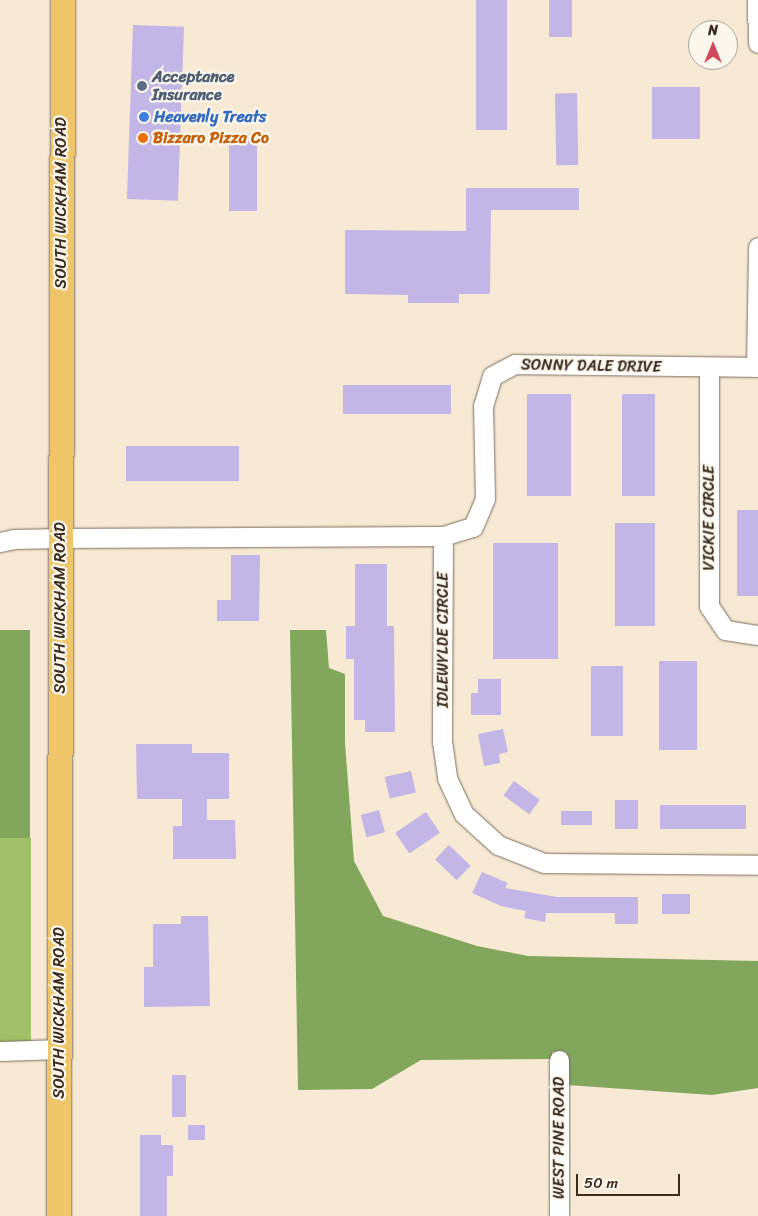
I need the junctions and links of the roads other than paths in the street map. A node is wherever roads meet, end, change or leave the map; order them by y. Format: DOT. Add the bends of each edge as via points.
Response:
graph roads {
  1 [pos="63,0"];
  2 [pos="757,0"];
  3 [pos="758,43"];
  4 [pos="758,247"];
  5 [pos="709,367"];
  6 [pos="757,367"];
  7 [pos="443,536"];
  8 [pos="60,538"];
  9 [pos="0,542"];
  10 [pos="758,635"];
  11 [pos="758,865"];
  12 [pos="59,1049"];
  13 [pos="0,1051"];
  14 [pos="559,1060"];
  15 [pos="59,1216"];
  16 [pos="559,1216"];
  1 -- 8 [label="main road, SOUTH WICKHAM ROAD"];
  2 -- 3 [label="street"];
  4 -- 6 [label="street"];
  5 -- 6 [label="street, SONNY DALE DRIVE"];
  5 -- 7 [label="street, SONNY DALE DRIVE" via="515,364 492,376 483,406 485,499 473,527"];
  5 -- 10 [label="street, VICKIE CIRCLE" via="709,606 725,630"];
  7 -- 8 [label="street"];
  7 -- 11 [label="street, IDLEWYLDE CIRCLE" via="442,741 447,778 464,814 498,845 544,863"];
  8 -- 9 [label="street"];
  8 -- 12 [label="main road, SOUTH WICKHAM ROAD"];
  12 -- 13 [label="street"];
  12 -- 15 [label="main road, SOUTH WICKHAM ROAD"];
  14 -- 16 [label="street, WEST PINE ROAD"];
}
